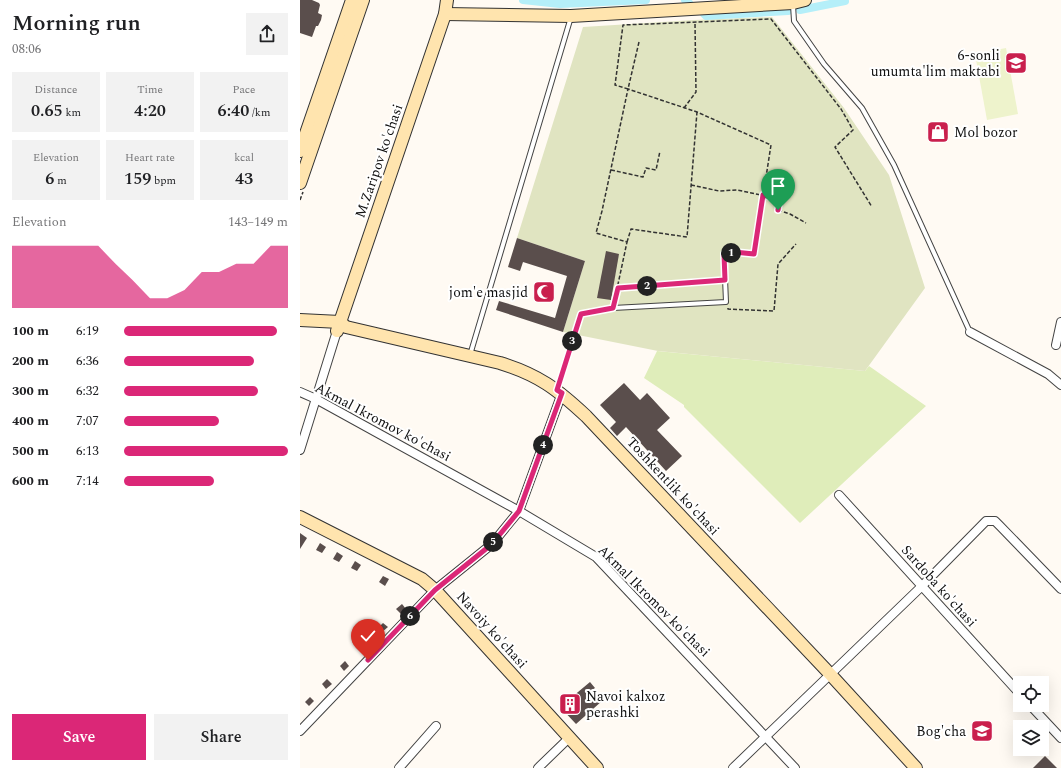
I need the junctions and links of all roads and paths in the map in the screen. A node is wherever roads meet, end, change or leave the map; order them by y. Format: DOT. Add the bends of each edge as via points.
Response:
graph roads {
  1 [pos="352,0"];
  2 [pos="363,0"];
  3 [pos="447,0"];
  4 [pos="805,0"];
  5 [pos="793,3"];
  6 [pos="445,14"];
  7 [pos="571,16"];
  8 [pos="695,22"];
  9 [pos="639,42"];
  10 [pos="628,89"];
  11 [pos="684,108"];
  12 [pos="697,112"];
  13 [pos="300,151"];
  14 [pos="660,151"];
  15 [pos="611,170"];
  16 [pos="300,183"];
  17 [pos="691,185"];
  18 [pos="763,195"];
  19 [pos="872,207"];
  20 [pos="806,223"];
  21 [pos="627,242"];
  22 [pos="796,244"];
  23 [pos="724,254"];
  24 [pos="725,280"];
  25 [pos="618,288"];
  26 [pos="726,302"];
  27 [pos="613,308"];
  28 [pos="300,320"];
  29 [pos="1061,322"];
  30 [pos="341,326"];
  31 [pos="300,329"];
  32 [pos="970,332"];
  33 [pos="1056,345"];
  34 [pos="470,355"];
  35 [pos="1061,384"];
  36 [pos="300,392"];
  37 [pos="560,392"];
  38 [pos="316,399"];
  39 [pos="300,450"];
  40 [pos="839,495"];
  41 [pos="519,511"];
  42 [pos="300,517"];
  43 [pos="921,587"];
  44 [pos="1061,589"];
  45 [pos="435,590"];
  46 [pos="830,674"];
  47 [pos="1013,686"];
  48 [pos="1037,712"];
  49 [pos="436,726"];
  50 [pos="300,731"];
  51 [pos="766,736"];
  52 [pos="569,738"];
  53 [pos="1061,738"];
  54 [pos="399,768"];
  55 [pos="538,768"];
  56 [pos="597,768"];
  57 [pos="733,768"];
  58 [pos="795,768"];
  59 [pos="916,768"];
  1 -- 13 [label="street"];
  2 -- 16 [label="street"];
  3 -- 6 [label="street, M.Zaripov ko'chasi"];
  4 -- 5 [label="street"];
  5 -- 7 [label="street"];
  5 -- 32 [label="lane" via="794,21 824,64 862,108 894,165"];
  6 -- 7 [label="street"];
  6 -- 30 [label="street, M.Zaripov ko'chasi"];
  7 -- 34 [label="lane"];
  8 -- 10 [label="path" via="623,25 615,85"];
  8 -- 11 [label="path" via="696,92"];
  8 -- 19 [label="path" via="771,19 841,109 853,130 835,147"];
  9 -- 10 [label="path"];
  10 -- 11 [label="path"];
  10 -- 15 [label="path"];
  11 -- 12 [label="path"];
  12 -- 17 [label="path"];
  12 -- 18 [label="path" via="771,145"];
  14 -- 15 [label="path" via="656,170 646,168 643,177"];
  15 -- 21 [label="path" via="596,233"];
  17 -- 18 [label="path" via="719,191 737,190"];
  17 -- 21 [label="path" via="687,238 631,229"];
  18 -- 20 [label="path" via="780,199 778,210"];
  18 -- 23 [label="path" via="754,254"];
  21 -- 25 [label="path"];
  22 -- 26 [label="path" via="778,264 774,312 728,309"];
  23 -- 24 [label="lane"];
  24 -- 25 [label="path"];
  24 -- 26 [label="lane"];
  25 -- 27 [label="path"];
  26 -- 27 [label="lane"];
  27 -- 37 [label="lane" via="581,314"];
  28 -- 30 [label="street"];
  29 -- 33 [label="street"];
  30 -- 31 [label="street"];
  30 -- 34 [label="street, Toshkentlik ko'chasi"];
  30 -- 38 [label="street"];
  32 -- 35 [label="street" via="1048,374"];
  34 -- 37 [label="street, Toshkentlik ko'chasi" via="524,370"];
  36 -- 38 [label="street, Akmal Ikromov ko'chasi"];
  37 -- 41 [label="street"];
  37 -- 46 [label="street, Toshkentlik ko'chasi" via="586,416"];
  38 -- 39 [label="street"];
  38 -- 41 [label="street, Akmal Ikromov ko'chasi"];
  40 -- 43 [label="street, Sardoba ko'chasi"];
  41 -- 45 [label="street" via="492,544"];
  41 -- 51 [label="street, Akmal Ikromov ko'chasi" via="596,557"];
  42 -- 45 [label="street, Navoiy ko'chasi" via="422,580"];
  43 -- 44 [label="street" via="986,521 995,521"];
  43 -- 46 [label="street"];
  43 -- 47 [label="street, Sardoba ko'chasi"];
  45 -- 50 [label="street"];
  45 -- 52 [label="street, Navoiy ko'chasi"];
  46 -- 51 [label="street"];
  46 -- 59 [label="street, Toshkentlik ko'chasi"];
  48 -- 53 [label="street"];
  49 -- 54 [label="street"];
  51 -- 57 [label="street"];
  51 -- 58 [label="street, Akmal Ikromov ko'chasi"];
  52 -- 55 [label="street"];
  52 -- 56 [label="street, Navoiy ko'chasi"];
}
